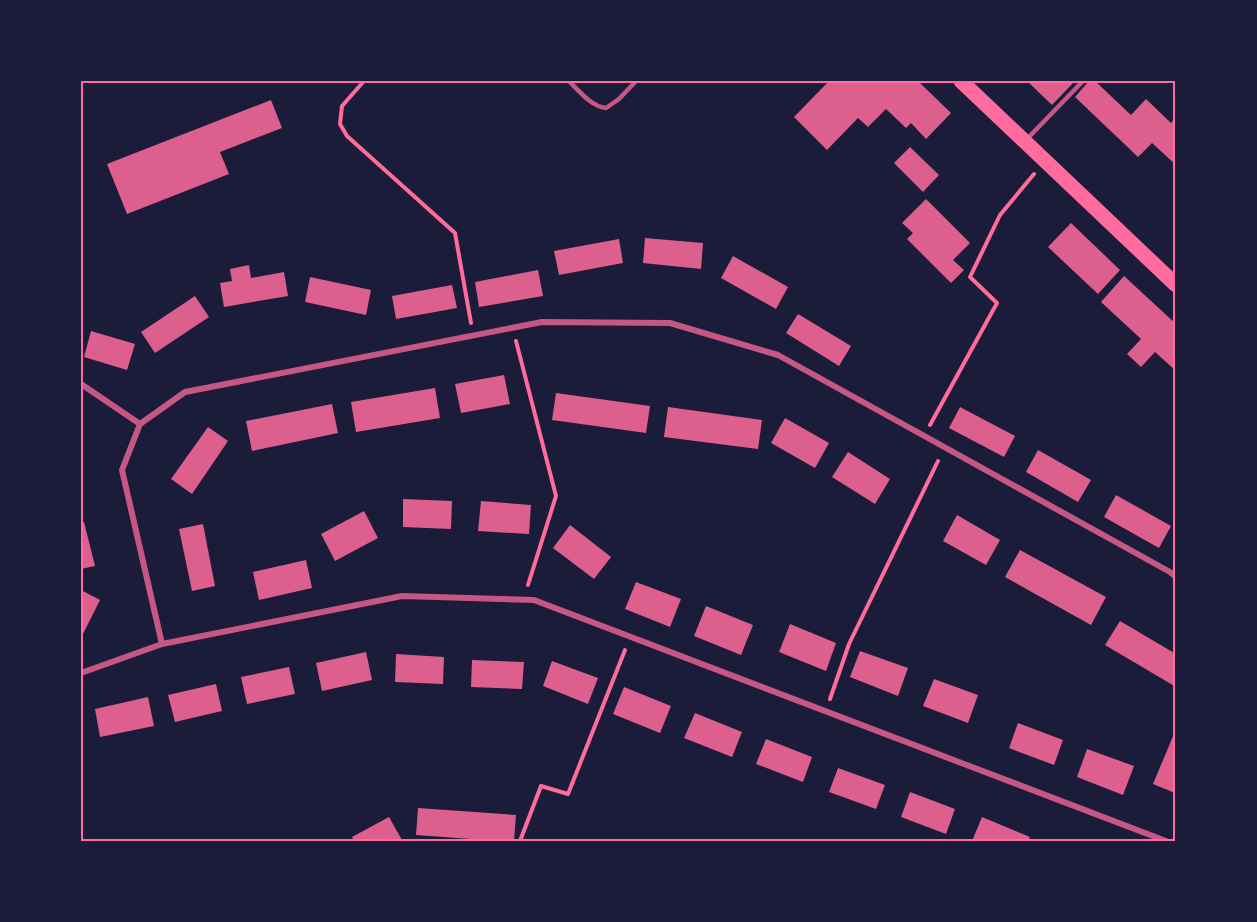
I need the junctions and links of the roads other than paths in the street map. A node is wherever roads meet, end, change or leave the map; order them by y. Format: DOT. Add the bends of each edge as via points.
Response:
graph roads {
  1 [pos="569,81"];
  2 [pos="636,81"];
  3 [pos="961,81"];
  4 [pos="1083,81"];
  5 [pos="1024,142"];
  6 [pos="1176,285"];
  7 [pos="81,384"];
  8 [pos="140,424"];
  9 [pos="1176,577"];
  10 [pos="162,644"];
  11 [pos="81,673"];
  12 [pos="1166,841"];
  1 -- 2 [label="lane" via="599,107 606,108"];
  3 -- 5 [label="main road"];
  4 -- 5 [label="lane"];
  5 -- 6 [label="main road"];
  7 -- 8 [label="street"];
  8 -- 9 [label="street" via="185,392 513,327 542,322 670,323 778,355"];
  8 -- 10 [label="street" via="122,470"];
  10 -- 11 [label="street"];
  10 -- 12 [label="street" via="402,596 534,600"];
}
